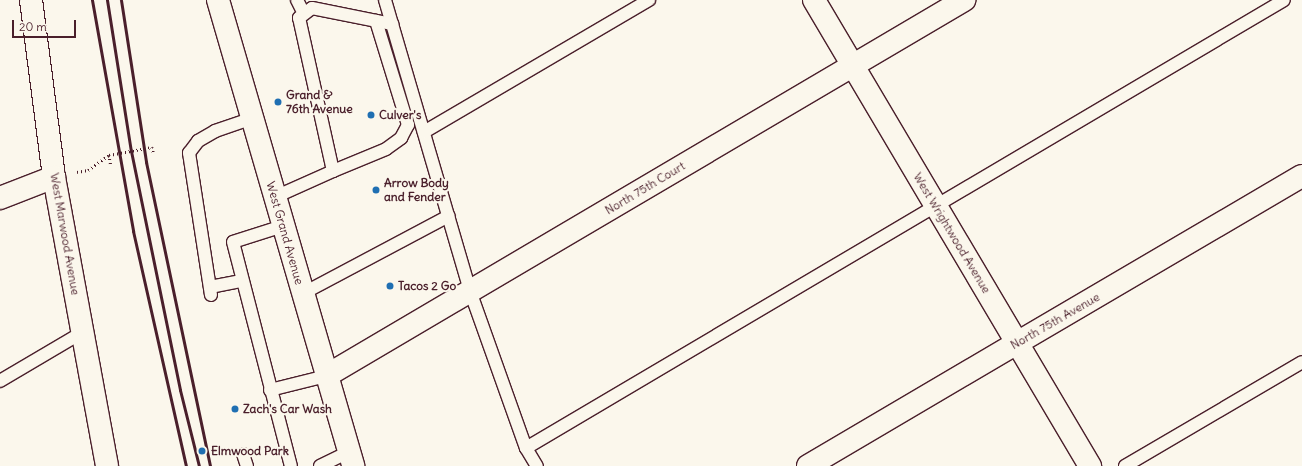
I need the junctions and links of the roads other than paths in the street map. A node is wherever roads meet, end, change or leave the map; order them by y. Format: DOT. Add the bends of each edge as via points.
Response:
graph roads {
  1 [pos="31,0"];
  2 [pos="297,0"];
  3 [pos="385,0"];
  4 [pos="649,0"];
  5 [pos="814,0"];
  6 [pos="964,0"];
  7 [pos="1284,0"];
  8 [pos="221,1"];
  9 [pos="303,12"];
  10 [pos="376,21"];
  11 [pos="392,24"];
  12 [pos="853,66"];
  13 [pos="252,118"];
  14 [pos="424,132"];
  15 [pos="333,171"];
  16 [pos="1302,176"];
  17 [pos="54,177"];
  18 [pos="275,197"];
  19 [pos="0,198"];
  20 [pos="936,205"];
  21 [pos="449,216"];
  22 [pos="283,226"];
  23 [pos="241,281"];
  24 [pos="470,291"];
  25 [pos="302,294"];
  26 [pos="83,332"];
  27 [pos="1017,343"];
  28 [pos="1302,362"];
  29 [pos="326,376"];
  30 [pos="0,381"];
  31 [pos="270,390"];
  32 [pos="526,448"];
  33 [pos="243,454"];
  34 [pos="351,459"];
  35 [pos="107,466"];
  36 [pos="247,466"];
  37 [pos="291,466"];
  38 [pos="320,466"];
  39 [pos="537,466"];
  40 [pos="808,466"];
  41 [pos="1090,466"];
  42 [pos="1125,466"];
  1 -- 17 [label="street, West Marwood Avenue"];
  2 -- 9 [label="lane"];
  3 -- 11 [label="lane"];
  4 -- 14 [label="lane"];
  5 -- 12 [label="street, West Wrightwood Avenue"];
  6 -- 12 [label="street, North 75th Court"];
  7 -- 20 [label="lane"];
  8 -- 13 [label="street, West Grand Avenue"];
  9 -- 10 [label="lane" via="312,8"];
  9 -- 15 [label="lane" via="298,26"];
  10 -- 11 [label="lane"];
  10 -- 15 [label="lane" via="408,125 401,138 386,149"];
  11 -- 14 [label="lane"];
  12 -- 20 [label="street, West Wrightwood Avenue"];
  12 -- 24 [label="street, North 75th Court"];
  13 -- 18 [label="street, West Grand Avenue"];
  13 -- 23 [label="lane" via="215,131 198,141 189,153 210,291"];
  14 -- 21 [label="lane"];
  15 -- 18 [label="lane"];
  16 -- 27 [label="street, North 75th Avenue"];
  17 -- 19 [label="street"];
  17 -- 26 [label="street, West Marwood Avenue"];
  18 -- 22 [label="street, West Grand Avenue"];
  20 -- 27 [label="street, West Wrightwood Avenue"];
  20 -- 32 [label="lane"];
  21 -- 24 [label="lane"];
  21 -- 25 [label="lane"];
  22 -- 23 [label="lane" via="233,242"];
  22 -- 25 [label="street, West Grand Avenue"];
  23 -- 31 [label="lane"];
  24 -- 29 [label="street, North 75th Court"];
  24 -- 32 [label="lane"];
  25 -- 29 [label="street, West Grand Avenue"];
  26 -- 30 [label="lane"];
  26 -- 35 [label="street, West Marwood Avenue"];
  27 -- 40 [label="street, North 75th Avenue"];
  27 -- 41 [label="street, West Wrightwood Avenue"];
  28 -- 42 [label="lane"];
  29 -- 31 [label="lane"];
  29 -- 34 [label="street, West Grand Avenue"];
  31 -- 37 [label="lane"];
  32 -- 39 [label="lane"];
  33 -- 36 [label="lane"];
  34 -- 38 [label="lane"];
}
